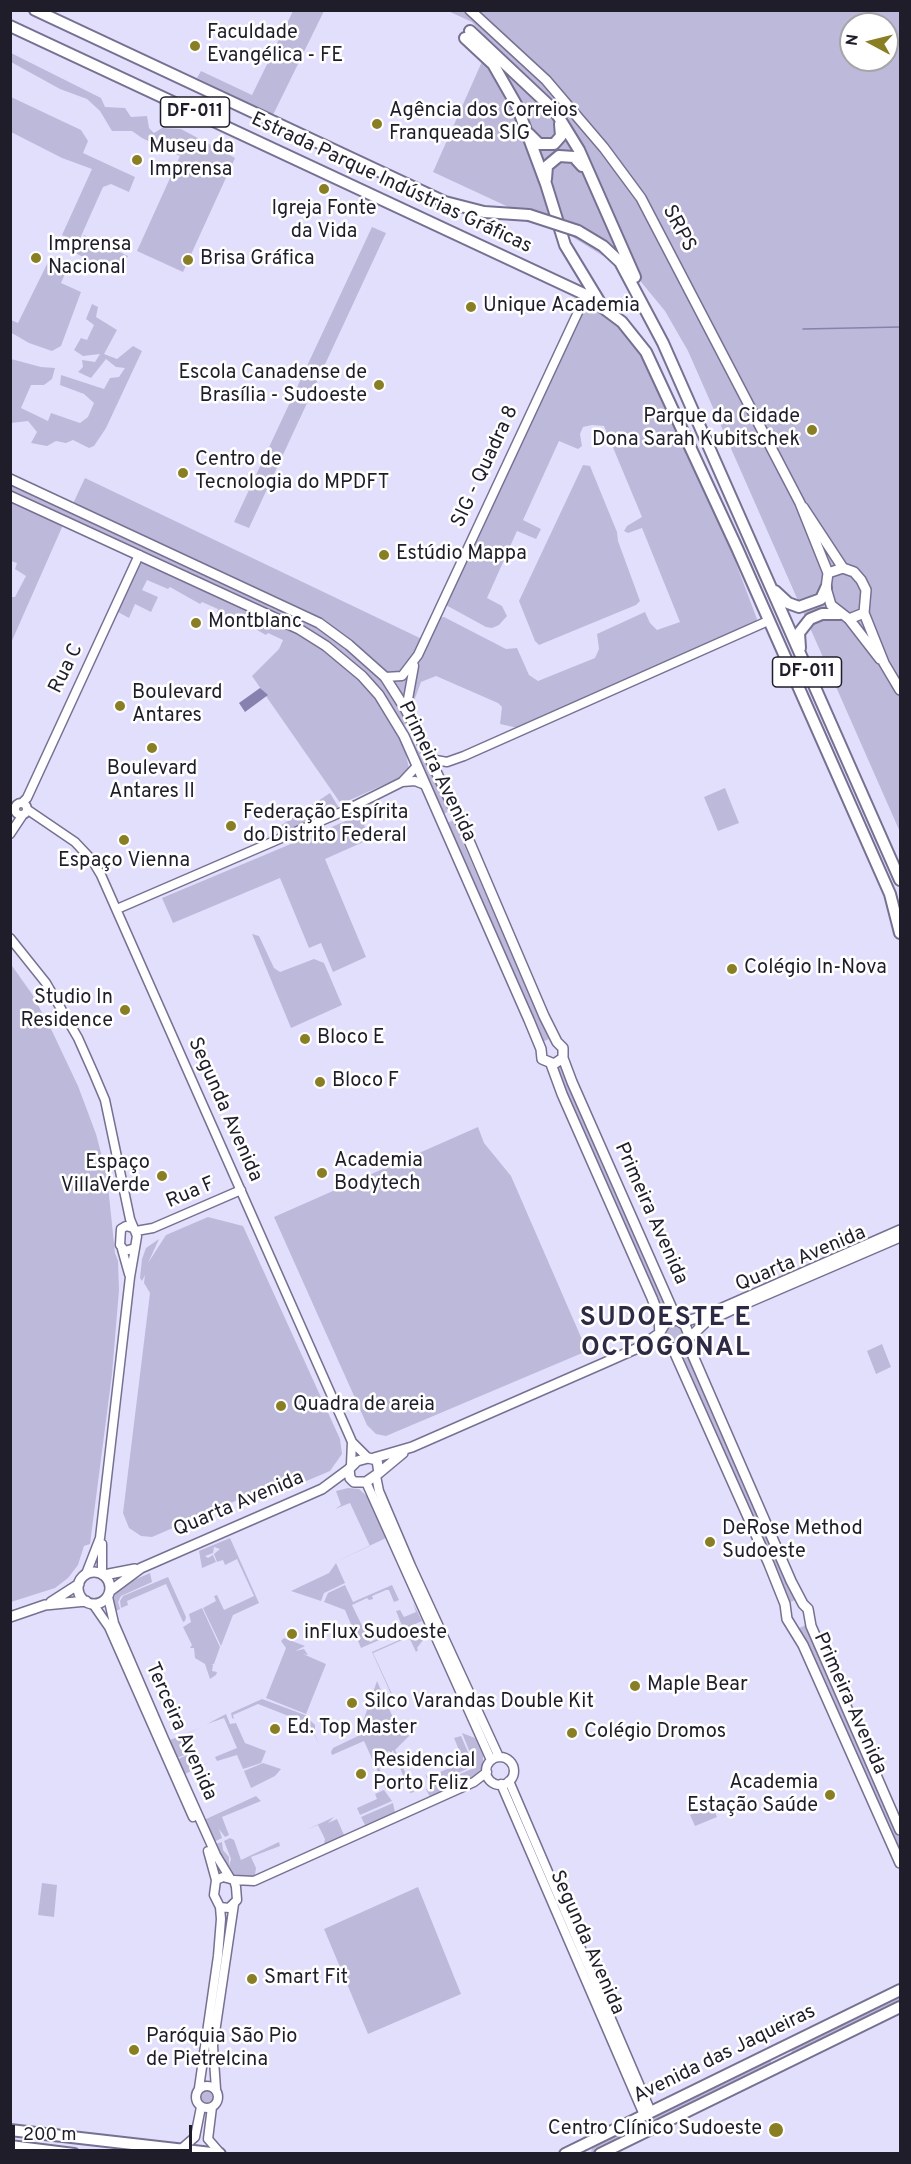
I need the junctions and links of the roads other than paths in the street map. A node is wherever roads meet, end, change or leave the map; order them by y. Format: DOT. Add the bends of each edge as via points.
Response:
graph roads {
  1 [pos="35,10"];
  2 [pos="470,10"];
  3 [pos="10,26"];
  4 [pos="555,111"];
  5 [pos="528,134"];
  6 [pos="546,184"];
  7 [pos="596,190"];
  8 [pos="586,295"];
  9 [pos="602,306"];
  10 [pos="663,343"];
  11 [pos="688,447"];
  12 [pos="715,463"];
  13 [pos="10,479"];
  14 [pos="10,496"];
  15 [pos="800,503"];
  16 [pos="104,523"];
  17 [pos="99,536"];
  18 [pos="139,555"];
  19 [pos="186,560"];
  20 [pos="843,568"];
  21 [pos="828,573"];
  22 [pos="178,574"];
  23 [pos="768,581"];
  24 [pos="826,588"];
  25 [pos="864,613"];
  26 [pos="845,617"];
  27 [pos="768,621"];
  28 [pos="418,655"];
  29 [pos="802,660"];
  30 [pos="884,663"];
  31 [pos="385,677"];
  32 [pos="900,690"];
  33 [pos="406,710"];
  34 [pos="416,731"];
  35 [pos="404,736"];
  36 [pos="430,759"];
  37 [pos="452,761"];
  38 [pos="417,766"];
  39 [pos="440,780"];
  40 [pos="402,782"];
  41 [pos="426,785"];
  42 [pos="21,808"];
  43 [pos="454,812"];
  44 [pos="440,816"];
  45 [pos="10,834"];
  46 [pos="900,880"];
  47 [pos="117,909"];
  48 [pos="900,933"];
  49 [pos="10,938"];
  50 [pos="557,1042"];
  51 [pos="541,1049"];
  52 [pos="563,1058"];
  53 [pos="551,1064"];
  54 [pos="241,1190"];
  55 [pos="126,1204"];
  56 [pos="153,1228"];
  57 [pos="121,1229"];
  58 [pos="134,1229"];
  59 [pos="900,1230"];
  60 [pos="900,1237"];
  61 [pos="136,1245"];
  62 [pos="122,1249"];
  63 [pos="130,1277"];
  64 [pos="680,1321"];
  65 [pos="660,1333"];
  66 [pos="687,1340"];
  67 [pos="640,1347"];
  68 [pos="668,1347"];
  69 [pos="352,1442"];
  70 [pos="412,1447"];
  71 [pos="371,1458"];
  72 [pos="350,1467"];
  73 [pos="377,1474"];
  74 [pos="354,1482"];
  75 [pos="366,1482"];
  76 [pos="322,1489"];
  77 [pos="100,1538"];
  78 [pos="141,1568"];
  79 [pos="86,1574"];
  80 [pos="103,1574"];
  81 [pos="79,1584"];
  82 [pos="109,1594"];
  83 [pos="89,1603"];
  84 [pos="803,1604"];
  85 [pos="45,1605"];
  86 [pos="787,1613"];
  87 [pos="10,1617"];
  88 [pos="810,1617"];
  89 [pos="793,1625"];
  90 [pos="495,1759"];
  91 [pos="487,1772"];
  92 [pos="474,1782"];
  93 [pos="501,1782"];
  94 [pos="900,1830"];
  95 [pos="900,1863"];
  96 [pos="232,1879"];
  97 [pos="216,1880"];
  98 [pos="254,1881"];
  99 [pos="235,1902"];
  100 [pos="219,1907"];
  101 [pos="900,1990"];
  102 [pos="900,2007"];
  103 [pos="783,2046"];
  104 [pos="769,2053"];
  105 [pos="795,2057"];
  106 [pos="773,2067"];
  107 [pos="199,2088"];
  108 [pos="216,2089"];
  109 [pos="201,2107"];
  110 [pos="212,2108"];
  111 [pos="647,2113"];
  112 [pos="10,2130"];
  113 [pos="10,2146"];
  114 [pos="586,2149"];
  115 [pos="180,2150"];
  116 [pos="74,2154"];
  117 [pos="220,2154"];
  118 [pos="565,2154"];
  119 [pos="600,2154"];
  1 -- 10 [label="main road, Estrada Parque Indústrias Gráficas / DF-011, bridge" via="445,202 484,212 530,215 578,231 620,262"];
  2 -- 15 [label="main road, SRPS" via="546,80 641,198"];
  3 -- 8 [label="main road, Estrada Parque Indústrias Gráficas / DF-011"];
  4 -- 5 [label="main road" via="562,130 554,144 539,144"];
  4 -- 5 [label="main road" via="468,34 493,64"];
  4 -- 7 [label="main road" via="579,150"];
  5 -- 6 [label="main road"];
  6 -- 7 [label="main road" via="550,162 568,155 579,161"];
  6 -- 9 [label="main road" via="567,250"];
  7 -- 10 [label="main road"];
  8 -- 9 [label="main road, Estrada Parque Indústrias Gráficas / DF-011"];
  8 -- 28 [label="street, SIG - Quadra 8"];
  9 -- 11 [label="main road, Estrada Parque Indústrias Gráficas / DF-011" via="632,333 646,352"];
  10 -- 12 [label="main road, Estrada Parque Indústrias Gráficas / DF-011"];
  11 -- 12 [label="main road"];
  11 -- 27 [label="main road, Estrada Parque Indústrias Gráficas / DF-011"];
  12 -- 23 [label="main road, Estrada Parque Indústrias Gráficas / DF-011"];
  13 -- 16 [label="main road, Primeira Avenida"];
  14 -- 17 [label="main road"];
  15 -- 20 [label="main road, SRPS"];
  15 -- 21 [label="main road, SRPS"];
  16 -- 17 [label="main road" via="98,527"];
  16 -- 19 [label="main road, Primeira Avenida"];
  17 -- 18 [label="main road, Primeira Avenida"];
  18 -- 22 [label="main road, Primeira Avenida"];
  18 -- 42 [label="street, Rua C"];
  19 -- 22 [label="main road" via="188,567"];
  19 -- 31 [label="main road, Primeira Avenida" via="319,623"];
  20 -- 21 [label="main road"];
  20 -- 25 [label="main road, SRPS" via="854,572 866,590"];
  21 -- 24 [label="main road, SRPS"];
  22 -- 35 [label="main road, Primeira Avenida" via="298,629 326,646 379,695"];
  23 -- 24 [label="main road" via="778,595 799,607 821,599"];
  23 -- 29 [label="main road, Estrada Parque Indústrias Gráficas / DF-011"];
  24 -- 26 [label="main road, SRPS" via="831,605"];
  25 -- 26 [label="main road"];
  25 -- 30 [label="main road, SRPS"];
  26 -- 29 [label="main road" via="822,614 805,623 798,639"];
  26 -- 30 [label="main road, SRPS"];
  27 -- 37 [label="street"];
  27 -- 48 [label="main road, Estrada Parque Indústrias Gráficas / DF-011" via="890,894"];
  28 -- 31 [label="street, SIG - Quadra 8" via="402,676"];
  28 -- 33 [label="street, SIG - Quadra 8" via="408,685"];
  29 -- 46 [label="main road, Estrada Parque Indústrias Gráficas / DF-011"];
  30 -- 32 [label="main road, SRPS"];
  31 -- 33 [label="main road, Primeira Avenida"];
  33 -- 34 [label="main road, Primeira Avenida"];
  34 -- 35 [label="main road" via="408,730"];
  34 -- 36 [label="main road, Primeira Avenida"];
  35 -- 38 [label="main road, Primeira Avenida"];
  36 -- 37 [label="street"];
  36 -- 39 [label="main road, Primeira Avenida"];
  37 -- 39 [label="street"];
  38 -- 40 [label="street"];
  38 -- 41 [label="main road, Primeira Avenida"];
  39 -- 43 [label="main road, Primeira Avenida"];
  40 -- 41 [label="street"];
  40 -- 47 [label="street"];
  41 -- 44 [label="main road, Primeira Avenida"];
  42 -- 45 [label="street, Rua C"];
  42 -- 47 [label="street, Segunda Avenida" via="56,827 84,851"];
  43 -- 44 [label="main road" via="447,818"];
  43 -- 50 [label="main road, Primeira Avenida"];
  44 -- 51 [label="main road, Primeira Avenida"];
  47 -- 54 [label="street, Segunda Avenida"];
  49 -- 55 [label="street" via="46,983 94,1074 114,1132"];
  50 -- 51 [label="main road" via="549,1041"];
  50 -- 52 [label="main road" via="563,1048"];
  51 -- 53 [label="main road" via="542,1059"];
  52 -- 53 [label="main road"];
  52 -- 64 [label="main road, Primeira Avenida"];
  53 -- 65 [label="main road, Primeira Avenida" via="652,1298"];
  54 -- 56 [label="street, Rua F"];
  54 -- 69 [label="street, Segunda Avenida"];
  55 -- 57 [label="street"];
  55 -- 58 [label="street"];
  56 -- 58 [label="street, Rua F"];
  56 -- 61 [label="street, Rua F"];
  57 -- 58 [label="street"];
  57 -- 62 [label="street"];
  58 -- 61 [label="street"];
  59 -- 64 [label="main road, Quarta Avenida" via="704,1316"];
  60 -- 66 [label="main road, Quarta Avenida" via="706,1322"];
  61 -- 62 [label="street" via="129,1251"];
  61 -- 63 [label="street"];
  62 -- 63 [label="street"];
  63 -- 77 [label="street"];
  64 -- 65 [label="main road" via="666,1322"];
  64 -- 66 [label="main road" via="689,1331"];
  65 -- 67 [label="main road"];
  65 -- 68 [label="main road"];
  66 -- 68 [label="main road" via="681,1347"];
  66 -- 84 [label="main road"];
  67 -- 68 [label="main road"];
  67 -- 70 [label="main road"];
  68 -- 86 [label="main road" via="769,1564"];
  69 -- 71 [label="street, Segunda Avenida"];
  69 -- 72 [label="street, Segunda Avenida"];
  70 -- 71 [label="main road"];
  70 -- 73 [label="main road"];
  71 -- 72 [label="main road"];
  71 -- 73 [label="main road" via="379,1465"];
  72 -- 74 [label="main road"];
  72 -- 76 [label="main road, Quarta Avenida"];
  73 -- 75 [label="main road"];
  73 -- 90 [label="street" via="379,1491"];
  74 -- 75 [label="main road"];
  74 -- 76 [label="main road, Quarta Avenida"];
  75 -- 90 [label="street"];
  76 -- 78 [label="main road, Quarta Avenida"];
  77 -- 79 [label="street"];
  77 -- 80 [label="street"];
  78 -- 80 [label="main road, Quarta Avenida"];
  78 -- 82 [label="main road, Quarta Avenida"];
  79 -- 80 [label="main road"];
  79 -- 81 [label="main road"];
  80 -- 82 [label="main road"];
  81 -- 83 [label="main road" via="80,1594"];
  81 -- 85 [label="main road"];
  82 -- 83 [label="main road" via="102,1602"];
  82 -- 96 [label="street, Terceira Avenida" via="114,1623 164,1739 216,1854"];
  83 -- 85 [label="main road"];
  83 -- 97 [label="street, Terceira Avenida" via="109,1627 211,1856"];
  84 -- 86 [label="main road" via="792,1605"];
  84 -- 88 [label="main road"];
  85 -- 87 [label="main road"];
  86 -- 89 [label="main road"];
  88 -- 89 [label="main road" via="803,1625"];
  88 -- 94 [label="main road, Primeira Avenida"];
  89 -- 95 [label="main road, Primeira Avenida"];
  90 -- 91 [label="street"];
  90 -- 93 [label="street" via="506,1758 513,1765 513,1775"];
  91 -- 92 [label="street"];
  91 -- 93 [label="street"];
  92 -- 93 [label="street"];
  92 -- 98 [label="street"];
  93 -- 111 [label="street, Segunda Avenida"];
  96 -- 97 [label="street"];
  96 -- 98 [label="street"];
  96 -- 99 [label="street"];
  97 -- 100 [label="street, Terceira Avenida" via="214,1895"];
  98 -- 99 [label="street"];
  99 -- 100 [label="street" via="229,1908"];
  99 -- 108 [label="street" via="213,2046"];
  100 -- 107 [label="street" via="218,1956"];
  101 -- 103 [label="main road, Avenida das Jaqueiras"];
  102 -- 105 [label="main road, Avenida das Jaqueiras"];
  103 -- 104 [label="main road, Avenida das Jaqueiras"];
  103 -- 105 [label="main road" via="787,2056"];
  104 -- 106 [label="main road" via="774,2059"];
  104 -- 111 [label="main road, Avenida das Jaqueiras"];
  105 -- 106 [label="main road, Avenida das Jaqueiras"];
  106 -- 119 [label="main road, Avenida das Jaqueiras"];
  107 -- 108 [label="street" via="209,2085"];
  107 -- 109 [label="street" via="195,2098"];
  108 -- 110 [label="street" via="218,2100"];
  109 -- 110 [label="street"];
  109 -- 115 [label="street" via="195,2137"];
  110 -- 117 [label="street" via="208,2139"];
  111 -- 114 [label="main road, Avenida das Jaqueiras"];
  112 -- 115 [label="main road"];
  113 -- 116 [label="main road"];
  114 -- 118 [label="main road, Avenida das Jaqueiras"];
  115 -- 117 [label="main road"];
}
